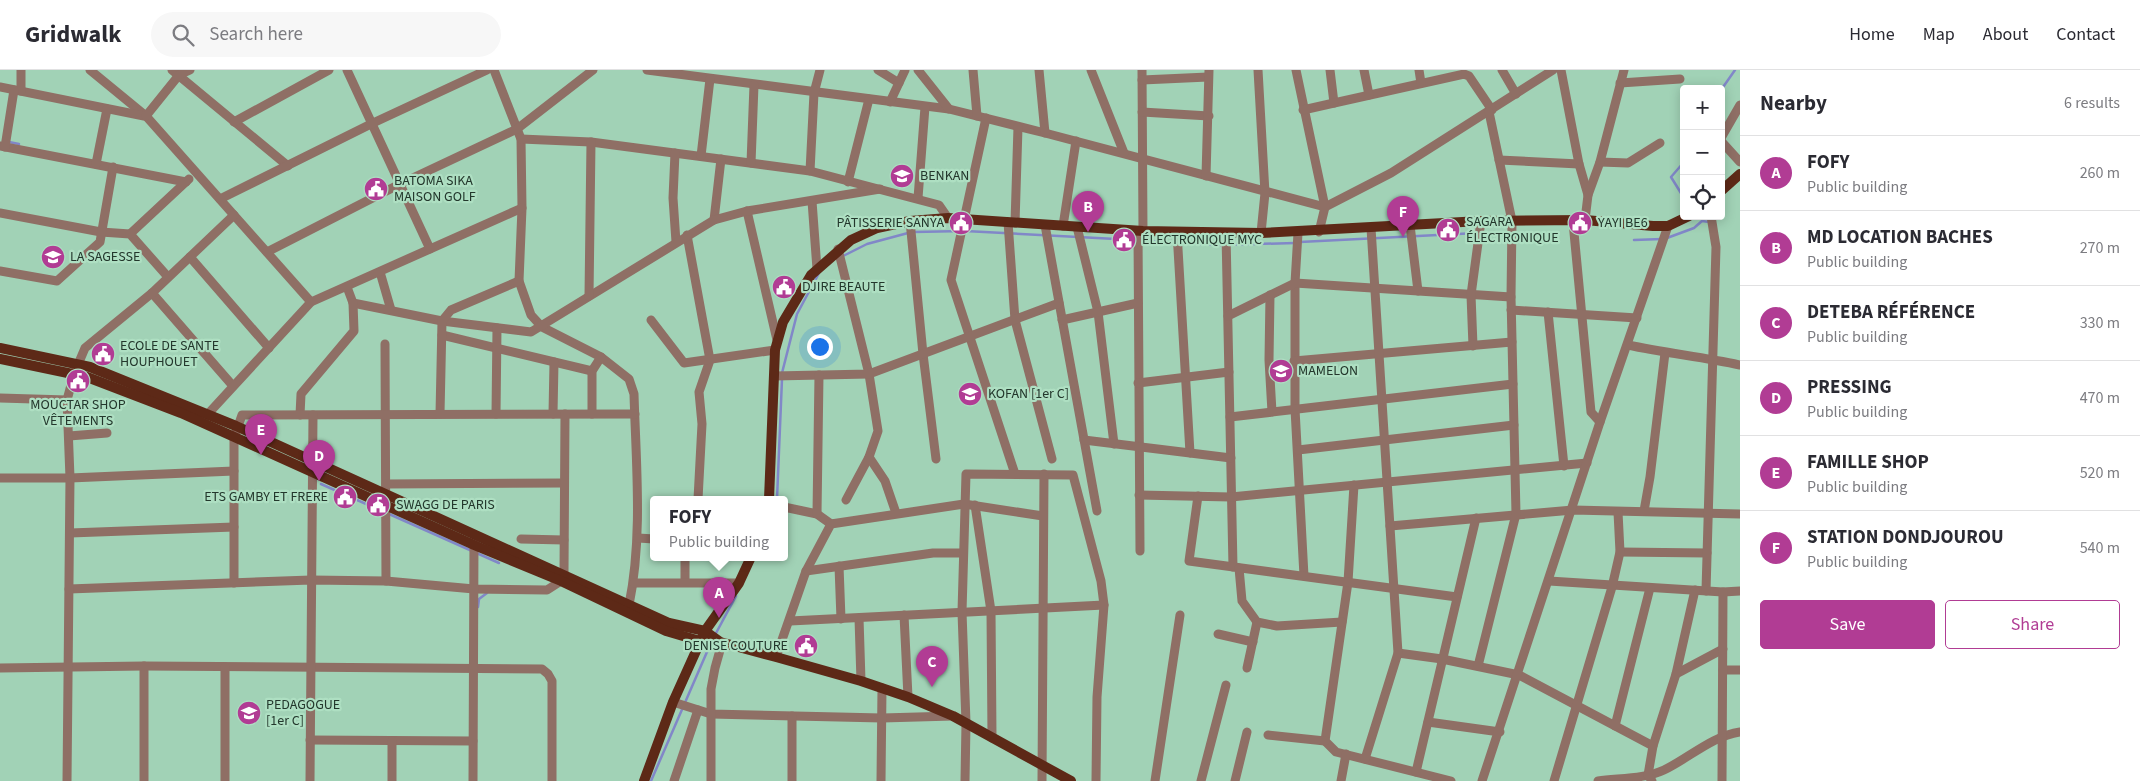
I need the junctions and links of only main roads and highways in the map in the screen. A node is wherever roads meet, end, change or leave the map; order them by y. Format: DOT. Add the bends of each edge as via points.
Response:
graph roads {
  1 [pos="1740,174"];
  2 [pos="1725,187"];
  3 [pos="1681,220"];
  4 [pos="0,348"];
  5 [pos="0,359"];
  6 [pos="76,369"];
  7 [pos="312,467"];
  8 [pos="769,496"];
  9 [pos="749,561"];
  10 [pos="562,577"];
  11 [pos="703,636"];
  12 [pos="644,781"];
  13 [pos="1071,781"];
  1 -- 2 [label="main road"];
  3 -- 8 [label="main road" via="1668,226 1585,220 1481,221 1319,232 1226,234 948,218 877,228 851,240 817,269 783,322 776,345"];
  4 -- 6 [label="main road"];
  5 -- 6 [label="main road"];
  6 -- 7 [label="main road" via="234,438"];
  6 -- 7 [label="main road" via="236,426"];
  7 -- 10 [label="main road"];
  9 -- 11 [label="main road"];
  10 -- 11 [label="main road"];
  10 -- 11 [label="main road" via="666,631"];
  11 -- 12 [label="main road" via="673,702"];
  11 -- 13 [label="main road" via="908,696 954,716"];
}
